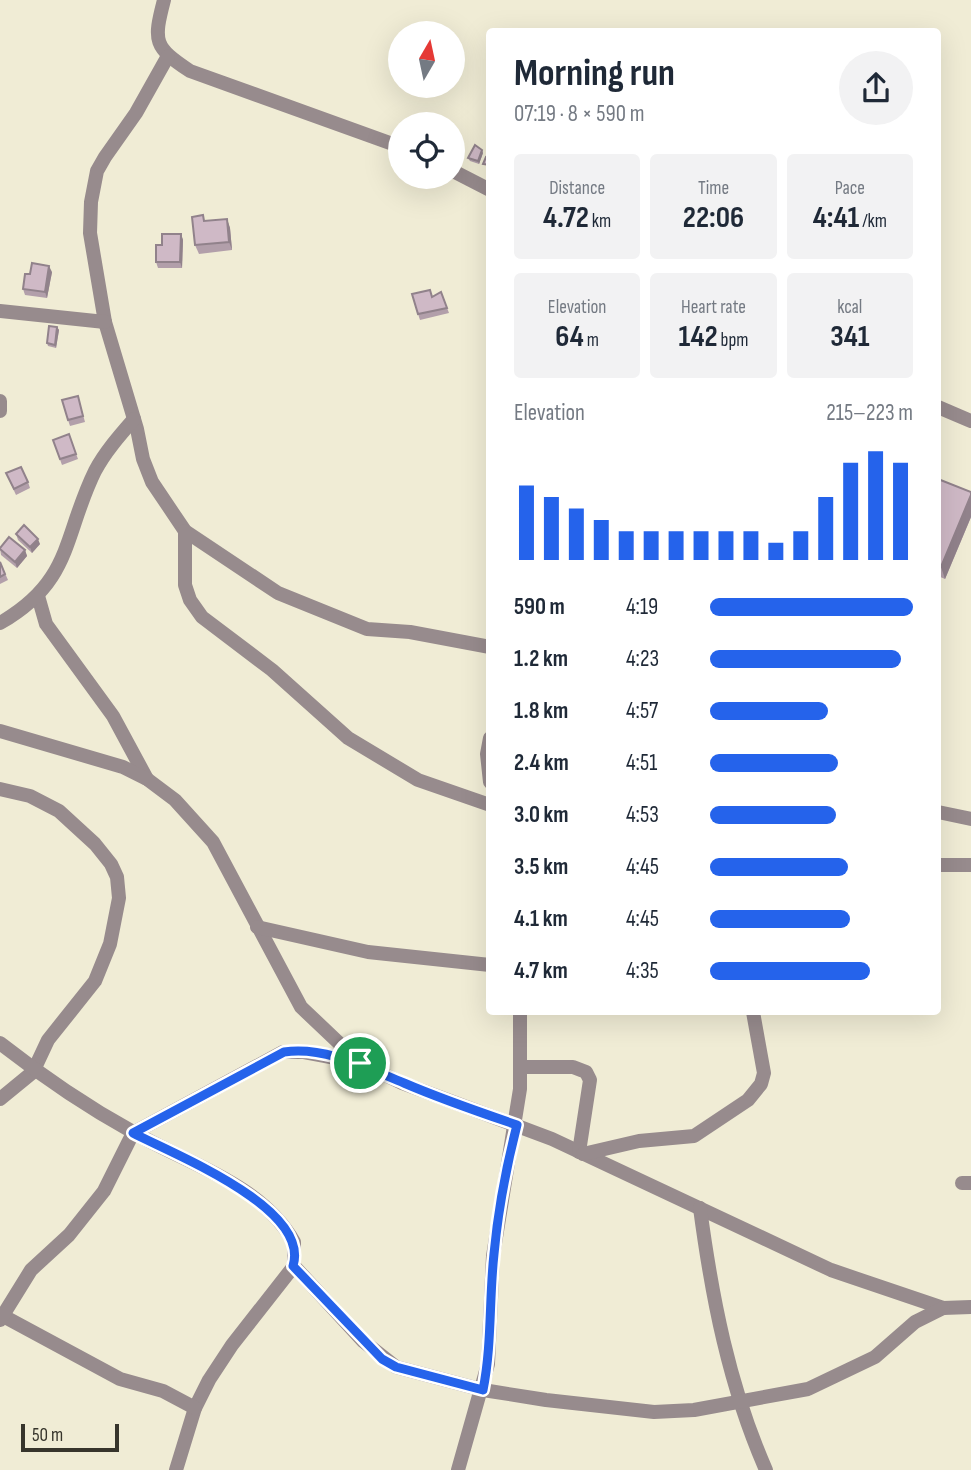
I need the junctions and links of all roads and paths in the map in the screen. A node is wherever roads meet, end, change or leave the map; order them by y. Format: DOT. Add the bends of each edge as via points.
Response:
graph roads {
  1 [pos="164,0"];
  2 [pos="168,56"];
  3 [pos="388,143"];
  4 [pos="465,177"];
  5 [pos="486,188"];
  6 [pos="0,311"];
  7 [pos="105,322"];
  8 [pos="0,401"];
  9 [pos="941,408"];
  10 [pos="0,411"];
  11 [pos="134,419"];
  12 [pos="971,421"];
  13 [pos="185,531"];
  14 [pos="38,596"];
  15 [pos="0,624"];
  16 [pos="486,646"];
  17 [pos="0,731"];
  18 [pos="147,779"];
  19 [pos="0,789"];
  20 [pos="486,804"];
  21 [pos="941,813"];
  22 [pos="971,819"];
  23 [pos="941,865"];
  24 [pos="971,865"];
  25 [pos="257,927"];
  26 [pos="486,965"];
  27 [pos="520,1015"];
  28 [pos="754,1015"];
  29 [pos="0,1043"];
  30 [pos="360,1063"];
  31 [pos="521,1067"];
  32 [pos="35,1070"];
  33 [pos="0,1099"];
  34 [pos="517,1125"];
  35 [pos="133,1133"];
  36 [pos="581,1153"];
  37 [pos="700,1208"];
  38 [pos="293,1266"];
  39 [pos="971,1307"];
  40 [pos="943,1308"];
  41 [pos="2,1318"];
  42 [pos="483,1390"];
  43 [pos="740,1401"];
  44 [pos="195,1408"];
  45 [pos="176,1470"];
  46 [pos="458,1470"];
  47 [pos="766,1470"];
  1 -- 2 [label="street" via="156,37"];
  2 -- 3 [label="street" via="225,86"];
  2 -- 7 [label="street" via="94,182 90,233"];
  4 -- 5 [label="street"];
  6 -- 7 [label="street"];
  7 -- 11 [label="street"];
  8 -- 10 [label="street"];
  9 -- 12 [label="street"];
  11 -- 13 [label="street" via="146,469"];
  11 -- 14 [label="street" via="96,469 63,560"];
  13 -- 16 [label="street" via="278,593 361,627"];
  13 -- 20 [label="street" via="185,585 202,617 272,670 348,738 418,780"];
  14 -- 15 [label="street"];
  14 -- 18 [label="street" via="46,624 113,716"];
  17 -- 18 [label="street" via="99,759"];
  18 -- 25 [label="street" via="175,800 213,842"];
  19 -- 32 [label="street" via="30,796 59,811 95,844 117,877 119,898 102,967 48,1040"];
  21 -- 22 [label="street"];
  23 -- 24 [label="street"];
  25 -- 26 [label="street" via="368,953"];
  25 -- 30 [label="street" via="302,1007"];
  27 -- 31 [label="street"];
  28 -- 36 [label="street" via="764,1073 748,1100 694,1136"];
  29 -- 32 [label="street"];
  30 -- 34 [label="street"];
  30 -- 35 [label="street" via="284,1052"];
  31 -- 34 [label="street"];
  31 -- 36 [label="street" via="573,1067 586,1072 590,1080"];
  32 -- 33 [label="street"];
  32 -- 35 [label="street"];
  34 -- 36 [label="street"];
  34 -- 42 [label="street" via="493,1256"];
  35 -- 38 [label="street" via="251,1194 291,1237 296,1248"];
  35 -- 41 [label="street" via="104,1191 60,1244 30,1270"];
  36 -- 37 [label="street"];
  37 -- 40 [label="street" via="831,1270"];
  37 -- 43 [label="street" via="711,1292"];
  38 -- 42 [label="street" via="382,1359 396,1367"];
  38 -- 44 [label="street" via="232,1345"];
  39 -- 40 [label="street"];
  40 -- 43 [label="street" via="915,1321 875,1357 832,1380 783,1395"];
  41 -- 44 [label="street" via="120,1379 163,1391"];
  42 -- 43 [label="street" via="665,1412"];
  42 -- 46 [label="street"];
  43 -- 47 [label="street"];
  44 -- 45 [label="street"];
}
